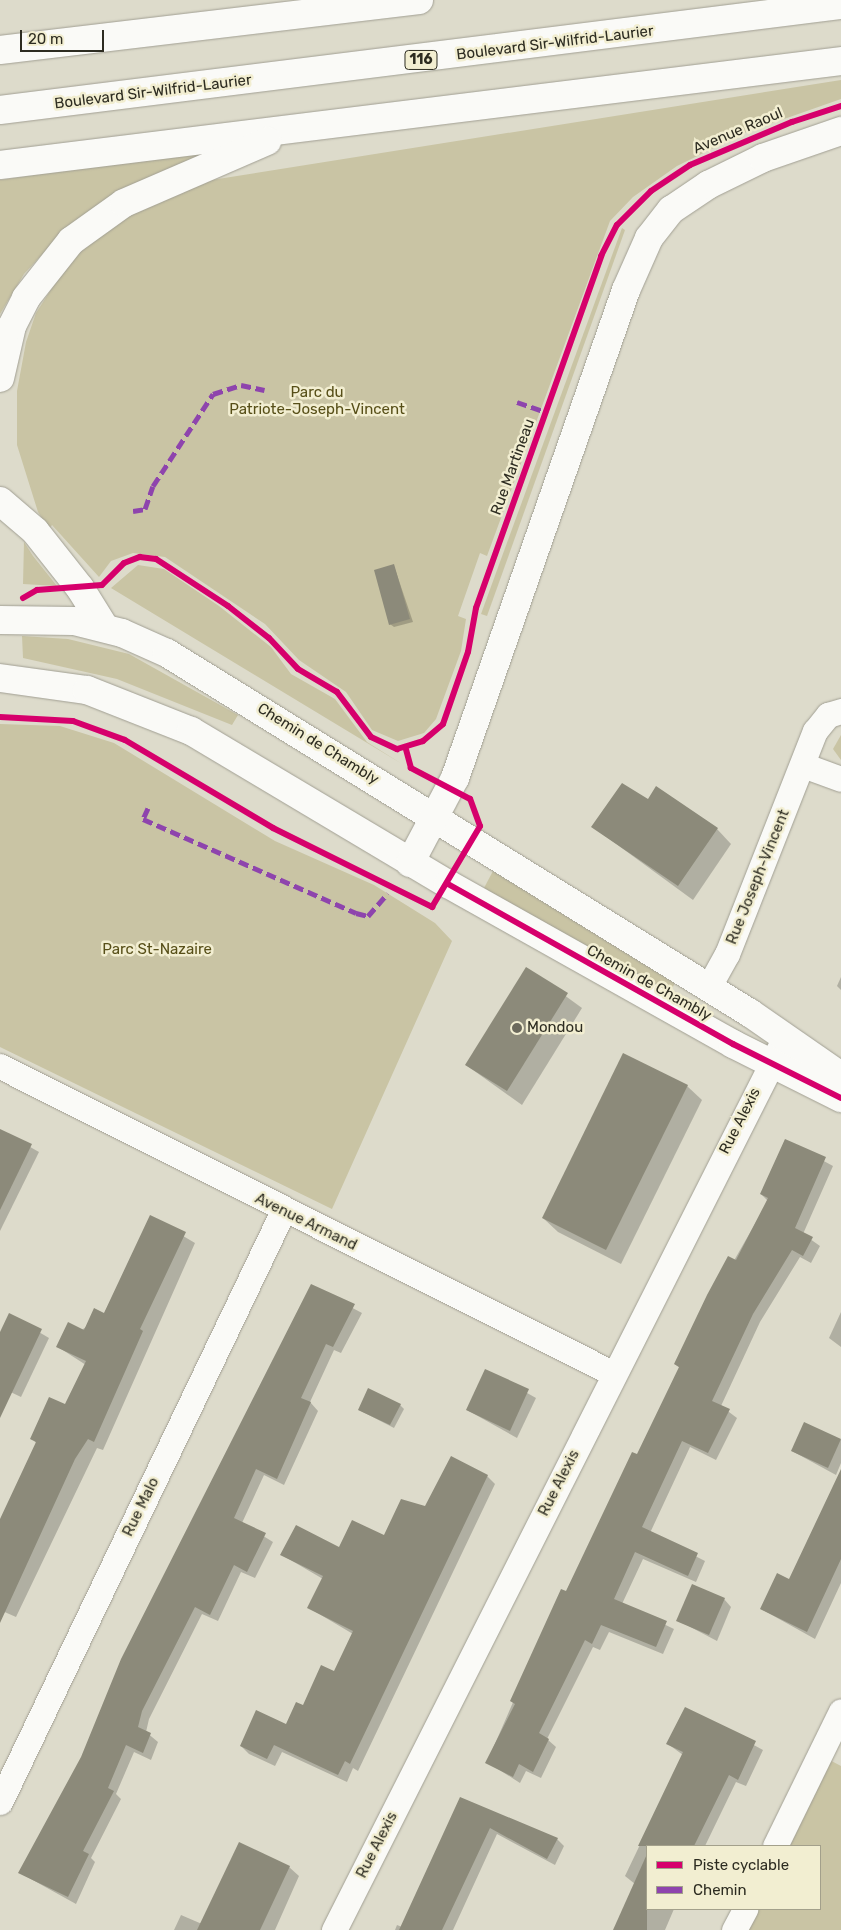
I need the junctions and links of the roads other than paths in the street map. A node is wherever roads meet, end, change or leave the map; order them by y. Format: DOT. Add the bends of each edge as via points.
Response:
graph roads {
  1 [pos="419,0"];
  2 [pos="841,5"];
  3 [pos="0,50"];
  4 [pos="841,61"];
  5 [pos="0,110"];
  6 [pos="841,131"];
  7 [pos="284,132"];
  8 [pos="0,166"];
  9 [pos="0,378"];
  10 [pos="0,501"];
  11 [pos="0,620"];
  12 [pos="105,628"];
  13 [pos="0,678"];
  14 [pos="841,711"];
  15 [pos="803,765"];
  16 [pos="841,778"];
  17 [pos="435,818"];
  18 [pos="410,863"];
  19 [pos="708,988"];
  20 [pos="785,1037"];
  21 [pos="770,1062"];
  22 [pos="0,1066"];
  23 [pos="841,1076"];
  24 [pos="841,1098"];
  25 [pos="282,1211"];
  26 [pos="614,1374"];
  27 [pos="841,1711"];
  28 [pos="0,1802"];
  29 [pos="775,1845"];
  30 [pos="744,1910"];
  31 [pos="334,1930"];
  32 [pos="734,1930"];
  1 -- 3 [label="main road"];
  2 -- 5 [label="main road, Boulevard Sir-Wilfrid-Laurier / 116"];
  4 -- 7 [label="main road"];
  6 -- 17 [label="main road" via="763,158 708,185 671,210 649,238 631,276 455,778"];
  7 -- 8 [label="main road"];
  7 -- 9 [label="main road" via="211,169 124,203 71,241 26,298 12,326"];
  10 -- 12 [label="main road" via="35,531 80,588"];
  11 -- 12 [label="main road, Chemin de Chambly" via="51,619"];
  12 -- 17 [label="main road, Chemin de Chambly" via="190,666"];
  13 -- 18 [label="main road, Chemin de Chambly" via="69,685 169,720"];
  14 -- 15 [label="street, Rue Joseph-Vincent" via="818,725"];
  15 -- 16 [label="street"];
  15 -- 19 [label="street, Rue Joseph-Vincent" via="727,954"];
  17 -- 18 [label="main road"];
  17 -- 19 [label="main road, Chemin de Chambly"];
  18 -- 21 [label="main road, Chemin de Chambly"];
  19 -- 20 [label="main road, Chemin de Chambly"];
  20 -- 21 [label="street, Rue Alexis"];
  20 -- 23 [label="main road, Chemin de Chambly"];
  21 -- 24 [label="main road, Chemin de Chambly"];
  21 -- 26 [label="street, Rue Alexis"];
  22 -- 25 [label="street, Avenue Armand"];
  25 -- 26 [label="street, Avenue Armand"];
  25 -- 28 [label="street, Rue Malo"];
  26 -- 31 [label="street, Rue Alexis"];
  27 -- 29 [label="street"];
  30 -- 32 [label="street"];
}
